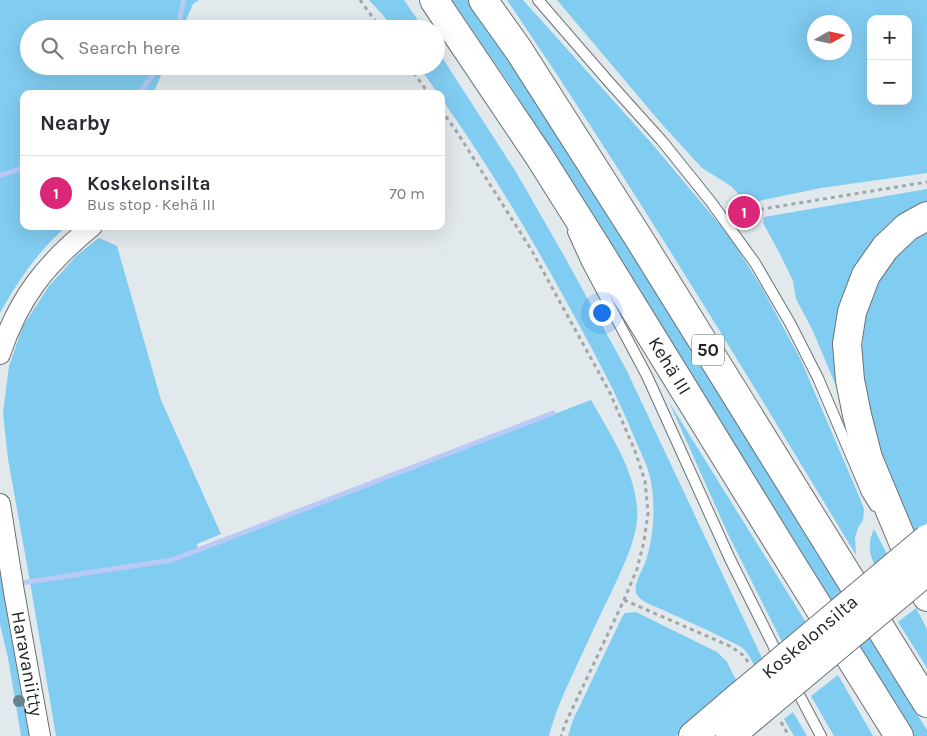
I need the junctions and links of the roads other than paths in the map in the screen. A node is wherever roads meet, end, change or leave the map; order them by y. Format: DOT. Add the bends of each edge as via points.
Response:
graph roads {
  1 [pos="434,0"];
  2 [pos="483,0"];
  3 [pos="538,0"];
  4 [pos="539,156"];
  5 [pos="927,216"];
  6 [pos="87,230"];
  7 [pos="0,354"];
  8 [pos="0,504"];
  9 [pos="927,539"];
  10 [pos="923,580"];
  11 [pos="927,703"];
  12 [pos="759,710"];
  13 [pos="40,736"];
  14 [pos="693,736"];
  15 [pos="730,736"];
  16 [pos="821,736"];
  17 [pos="899,736"];
  1 -- 4 [label="main road, Kehä III / 50"];
  2 -- 11 [label="main road, 50" via="638,237"];
  3 -- 10 [label="lane" via="662,141 755,263 818,378 867,493"];
  4 -- 16 [label="lane" via="587,263 647,376 730,559"];
  4 -- 17 [label="main road, Kehä III / 50"];
  5 -- 10 [label="main road" via="907,227 885,248 866,275 852,312 847,344 850,380 868,458"];
  6 -- 7 [label="street" via="45,270 33,286 17,311"];
  8 -- 13 [label="street, Haravaniitty"];
  9 -- 12 [label="main road, Koskelonsilta, bridge"];
  10 -- 12 [label="main road, Koskelonsilta, bridge"];
  12 -- 14 [label="main road, Koskelonsilta"];
  12 -- 15 [label="main road, Koskelonsilta"];
}
